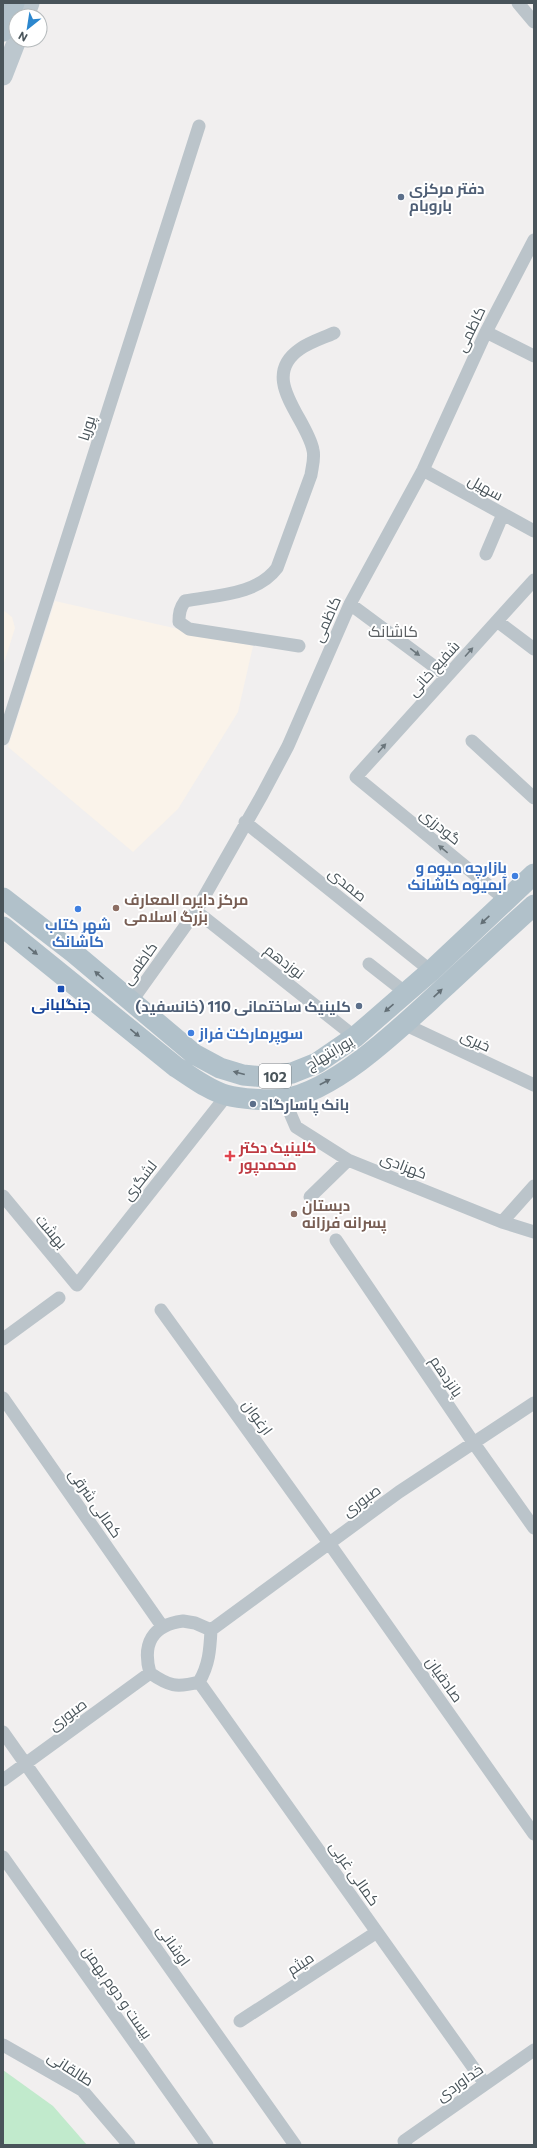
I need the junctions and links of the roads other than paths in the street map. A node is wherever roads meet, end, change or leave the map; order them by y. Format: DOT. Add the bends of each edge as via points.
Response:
graph roads {
  1 [pos="14,3"];
  2 [pos="518,3"];
  3 [pos="534,22"];
  4 [pos="3,31"];
  5 [pos="13,48"];
  6 [pos="3,76"];
  7 [pos="200,126"];
  8 [pos="534,240"];
  9 [pos="486,332"];
  10 [pos="334,333"];
  11 [pos="534,356"];
  12 [pos="423,470"];
  13 [pos="503,514"];
  14 [pos="534,531"];
  15 [pos="486,554"];
  16 [pos="534,581"];
  17 [pos="350,604"];
  18 [pos="497,621"];
  19 [pos="300,646"];
  20 [pos="534,649"];
  21 [pos="447,676"];
  22 [pos="3,739"];
  23 [pos="472,742"];
  24 [pos="356,777"];
  25 [pos="534,798"];
  26 [pos="246,822"];
  27 [pos="534,874"];
  28 [pos="3,898"];
  29 [pos="506,900"];
  30 [pos="534,905"];
  31 [pos="196,911"];
  32 [pos="3,927"];
  33 [pos="74,953"];
  34 [pos="369,964"];
  35 [pos="431,971"];
  36 [pos="59,972"];
  37 [pos="406,993"];
  38 [pos="131,1002"];
  39 [pos="404,1024"];
  40 [pos="355,1037"];
  41 [pos="534,1085"];
  42 [pos="227,1095"];
  43 [pos="284,1099"];
  44 [pos="348,1160"];
  45 [pos="534,1186"];
  46 [pos="3,1196"];
  47 [pos="310,1197"];
  48 [pos="502,1222"];
  49 [pos="534,1232"];
  50 [pos="336,1240"];
  51 [pos="77,1285"];
  52 [pos="59,1298"];
  53 [pos="160,1310"];
  54 [pos="3,1339"];
  55 [pos="3,1398"];
  56 [pos="534,1403"];
  57 [pos="473,1442"];
  58 [pos="534,1528"];
  59 [pos="329,1543"];
  60 [pos="162,1626"];
  61 [pos="211,1630"];
  62 [pos="150,1673"];
  63 [pos="199,1682"];
  64 [pos="3,1732"];
  65 [pos="26,1764"];
  66 [pos="3,1780"];
  67 [pos="534,1834"];
  68 [pos="3,1857"];
  69 [pos="377,1932"];
  70 [pos="240,2021"];
  71 [pos="3,2045"];
  72 [pos="534,2050"];
  73 [pos="485,2084"];
  74 [pos="405,2143"];
  75 [pos="128,2145"];
  76 [pos="207,2145"];
  77 [pos="296,2145"];
  1 -- 4 [label="main road"];
  2 -- 3 [label="street"];
  5 -- 6 [label="main road"];
  7 -- 22 [label="street, پوریا" via="117,376"];
  8 -- 9 [label="street, کاظمی"];
  9 -- 11 [label="street"];
  9 -- 12 [label="street, کاظمی"];
  10 -- 19 [label="street" via="300,349 285,366 283,378 286,395 310,440 313,462 311,475 276,568 269,578 253,588 186,601 179,615 179,622 189,629"];
  12 -- 13 [label="street, سهیل"];
  12 -- 17 [label="street, کاظمی"];
  13 -- 14 [label="street, سهیل"];
  13 -- 15 [label="street"];
  16 -- 18 [label="street, شفیع خانی"];
  17 -- 21 [label="street, one-way"];
  17 -- 26 [label="street, کاظمی" via="288,746"];
  18 -- 20 [label="street"];
  21 -- 18 [label="street, شفیع خانی, one-way"];
  24 -- 21 [label="street, شفیع خانی, one-way"];
  23 -- 25 [label="street"];
  29 -- 24 [label="street, گودرزی, one-way"];
  26 -- 31 [label="street, کاظمی"];
  26 -- 35 [label="street, صمدی"];
  27 -- 29 [label="main road, پورابتهاج / 102"];
  28 -- 33 [label="main road, پورابتهاج / 102"];
  29 -- 35 [label="main road, پورابتهاج / 102, one-way"];
  39 -- 30 [label="main road, پورابتهاج / 102, one-way"];
  31 -- 38 [label="street, کاظمی"];
  31 -- 40 [label="street, نوزدهم"];
  32 -- 36 [label="main road, پورابتهاج / 102, one-way"];
  33 -- 36 [label="main road"];
  38 -- 33 [label="main road, پورابتهاج / 102, one-way"];
  34 -- 37 [label="street"];
  35 -- 37 [label="main road, پورابتهاج / 102"];
  36 -- 42 [label="main road, پورابتهاج / 102, one-way" via="176,1067"];
  37 -- 40 [label="main road, پورابتهاج / 102, one-way"];
  40 -- 38 [label="main road, پورابتهاج / 102, one-way" via="317,1063 292,1074 265,1077 243,1075 220,1068 194,1054"];
  39 -- 41 [label="street, خیری"];
  43 -- 39 [label="main road, پورابتهاج / 102, one-way" via="307,1092 338,1075"];
  42 -- 43 [label="main road, پورابتهاج / 102"];
  42 -- 51 [label="street, لشگری"];
  43 -- 44 [label="street, کهزادی" via="296,1127"];
  44 -- 47 [label="street"];
  44 -- 48 [label="street, کهزادی"];
  45 -- 48 [label="street"];
  46 -- 51 [label="street, بهشت"];
  48 -- 49 [label="street, کهزادی"];
  50 -- 57 [label="street, پانزدهم"];
  52 -- 54 [label="street"];
  53 -- 59 [label="street, ارغوان"];
  55 -- 60 [label="street, کمالی شرقی"];
  56 -- 57 [label="street, صبوری"];
  57 -- 58 [label="street, پانزدهم"];
  57 -- 59 [label="street, صبوری"];
  59 -- 61 [label="street, صبوری"];
  59 -- 67 [label="street, صادقیان"];
  60 -- 61 [label="street" via="183,1620 195,1622"];
  60 -- 62 [label="street" via="148,1646 146,1658"];
  61 -- 63 [label="street" via="209,1658"];
  62 -- 63 [label="street" via="170,1685 183,1686"];
  62 -- 65 [label="street, صبوری"];
  63 -- 69 [label="street, کمالی غربی"];
  64 -- 65 [label="street, اوشانی"];
  65 -- 66 [label="street, صبوری"];
  65 -- 77 [label="street, اوشانی"];
  68 -- 76 [label="street, بیست و دوم بهمن"];
  69 -- 70 [label="street, میثم"];
  69 -- 73 [label="street, کمالی غربی"];
  71 -- 75 [label="street, طالقانی" via="82,2090"];
  72 -- 73 [label="street, خداوردی"];
  73 -- 74 [label="street, خداوردی"];
}
